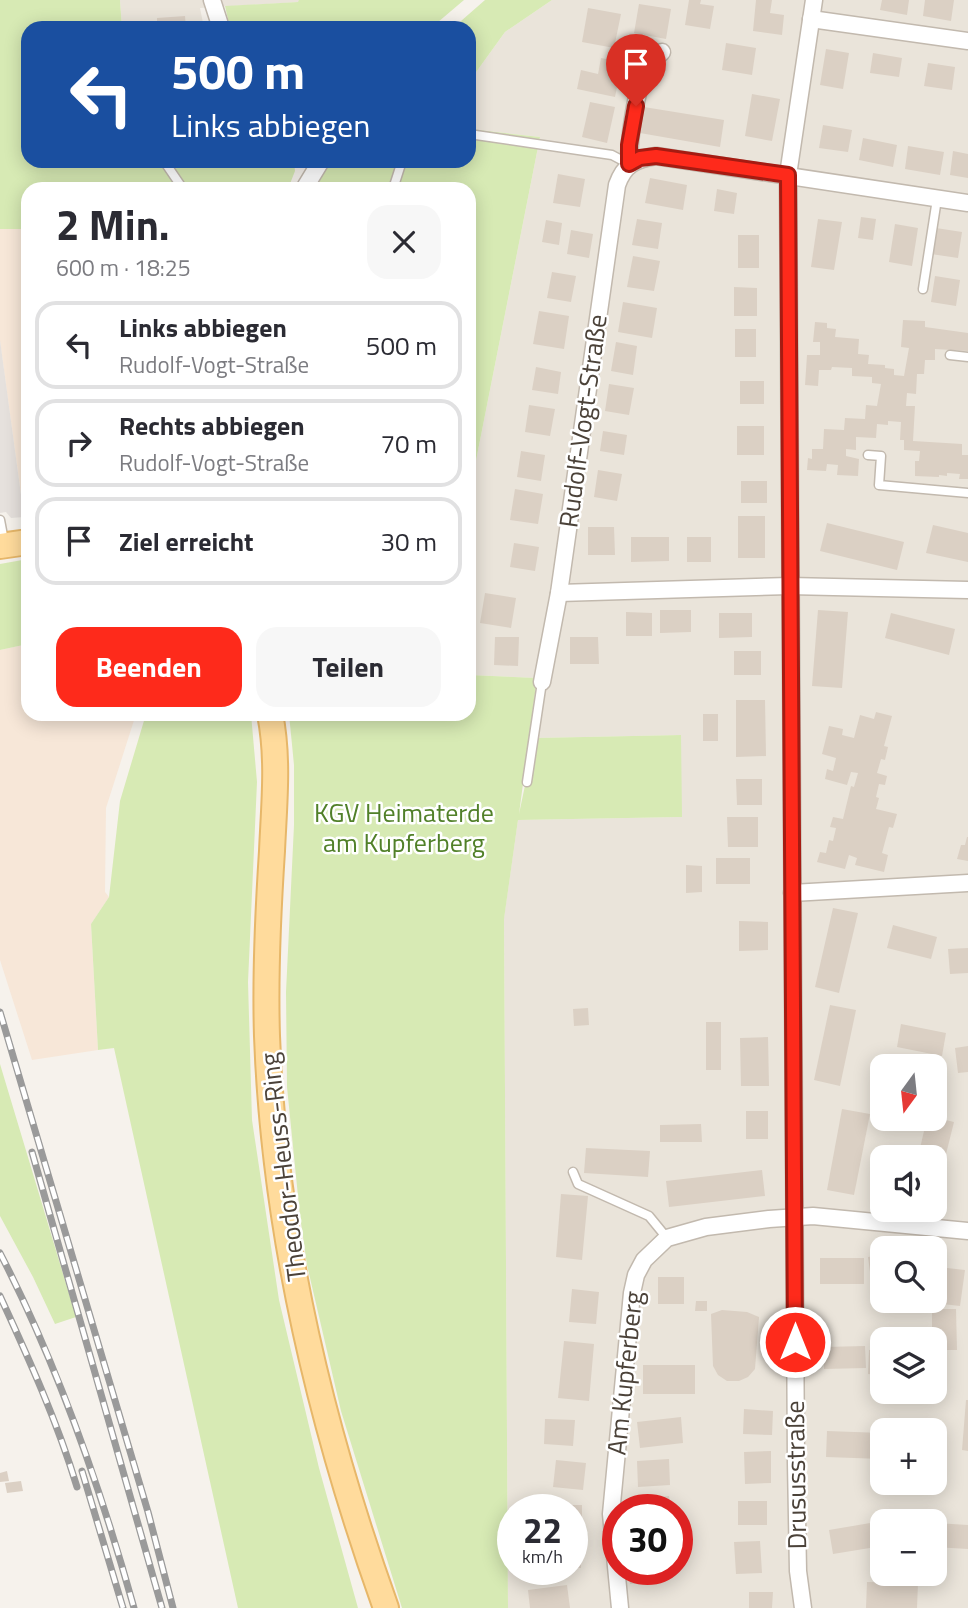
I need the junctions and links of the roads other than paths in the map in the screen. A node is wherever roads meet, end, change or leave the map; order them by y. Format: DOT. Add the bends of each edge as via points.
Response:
graph roads {
  1 [pos="212,0"];
  2 [pos="814,0"];
  3 [pos="811,19"];
  4 [pos="218,21"];
  5 [pos="968,41"];
  6 [pos="662,52"];
  7 [pos="476,135"];
  8 [pos="629,164"];
  9 [pos="788,175"];
  10 [pos="937,199"];
  11 [pos="968,204"];
  12 [pos="923,289"];
  13 [pos="950,355"];
  14 [pos="968,357"];
  15 [pos="868,455"];
  16 [pos="968,493"];
  17 [pos="0,520"];
  18 [pos="11,545"];
  19 [pos="789,586"];
  20 [pos="968,590"];
  21 [pos="559,593"];
  22 [pos="542,682"];
  23 [pos="271,721"];
  24 [pos="527,782"];
  25 [pos="968,883"];
  26 [pos="792,893"];
  27 [pos="573,1172"];
  28 [pos="796,1217"];
  29 [pos="968,1231"];
  30 [pos="667,1238"];
  31 [pos="386,1608"];
  32 [pos="620,1608"];
  33 [pos="803,1608"];
  1 -- 4 [label="street"];
  2 -- 3 [label="street, Drususstraße"];
  3 -- 5 [label="street"];
  3 -- 9 [label="street, Drususstraße"];
  6 -- 8 [label="street, Rudolf-Vogt-Straße" via="640,87"];
  7 -- 8 [label="lane" via="612,155"];
  8 -- 9 [label="street" via="656,156"];
  8 -- 21 [label="street, Rudolf-Vogt-Straße" via="617,185"];
  9 -- 10 [label="street"];
  9 -- 19 [label="street, Drususstraße"];
  10 -- 11 [label="street"];
  10 -- 12 [label="lane"];
  13 -- 14 [label="lane"];
  15 -- 16 [label="lane" via="881,456 879,485"];
  17 -- 18 [label="lane"];
  19 -- 20 [label="street"];
  19 -- 21 [label="street"];
  19 -- 26 [label="street, Drususstraße"];
  21 -- 22 [label="street, Rudolf-Vogt-Straße"];
  22 -- 24 [label="lane"];
  23 -- 31 [label="main road, Theodor-Heuss-Ring" via="275,782 267,1034 277,1163 319,1394"];
  25 -- 26 [label="street"];
  26 -- 28 [label="street, Drususstraße"];
  27 -- 30 [label="lane" via="578,1184 649,1216"];
  28 -- 29 [label="street, Am Kupferberg"];
  28 -- 30 [label="street, Am Kupferberg" via="706,1227"];
  28 -- 33 [label="street, Drususstraße" via="797,1571"];
  30 -- 32 [label="street, Am Kupferberg" via="644,1260 632,1293 611,1514"];
}
